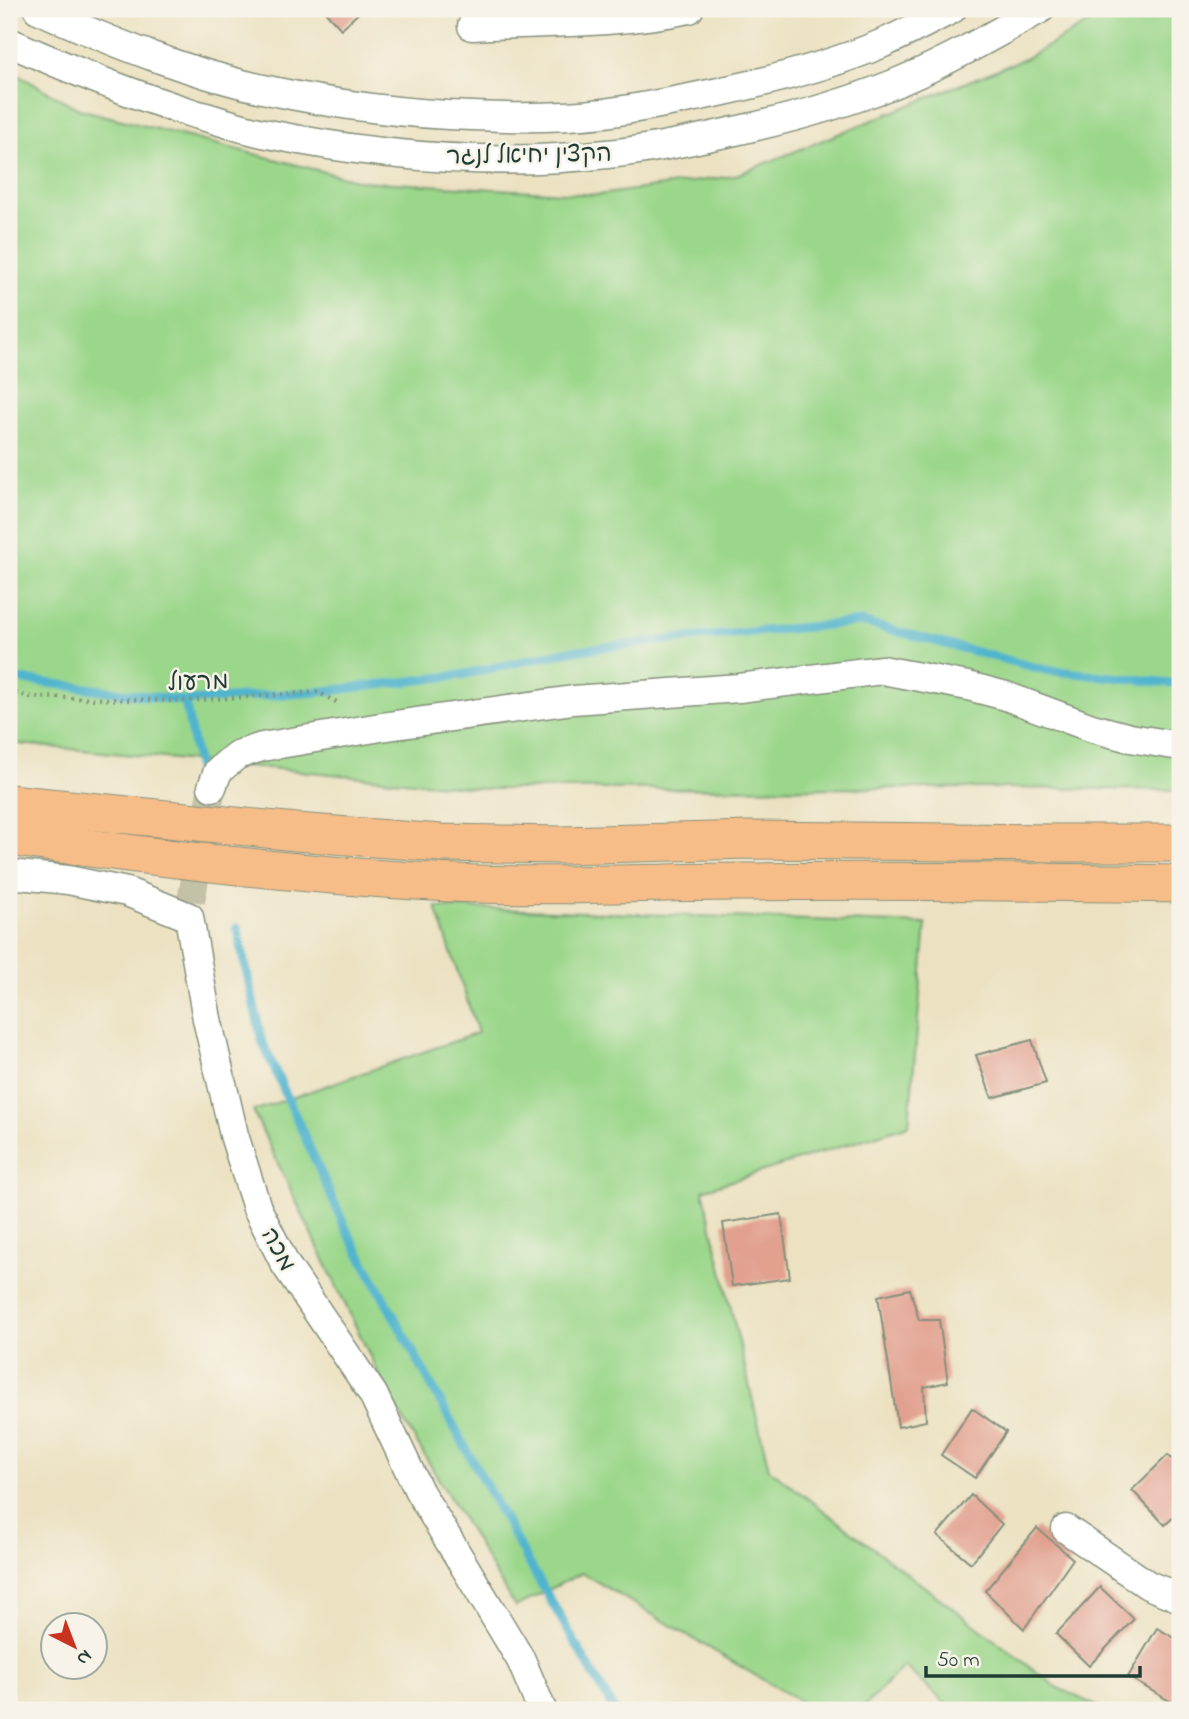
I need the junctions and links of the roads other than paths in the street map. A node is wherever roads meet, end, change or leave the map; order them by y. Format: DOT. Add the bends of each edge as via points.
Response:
graph roads {
  1 [pos="38,9"];
  2 [pos="689,9"];
  3 [pos="952,9"];
  4 [pos="1040,9"];
  5 [pos="595,14"];
  6 [pos="472,26"];
  7 [pos="9,42"];
  8 [pos="1180,746"];
  9 [pos="212,787"];
  10 [pos="9,803"];
  11 [pos="9,838"];
  12 [pos="1180,843"];
  13 [pos="9,874"];
  14 [pos="1180,884"];
  15 [pos="1066,1529"];
  16 [pos="1180,1598"];
  17 [pos="542,1710"];
  1 -- 3 [label="street, הקצין יחיאל לנגר" via="160,59 270,91 394,111 559,117 605,113 773,80 881,44"];
  2 -- 5 [label="street" via="655,16"];
  4 -- 7 [label="street, הקצין יחיאל לנגר" via="909,77 835,105 663,146 560,158 389,153 261,132 147,99"];
  5 -- 6 [label="street"];
  8 -- 9 [label="street" via="1092,728 968,686 882,670 740,688 573,700 262,747 237,755 218,771"];
  10 -- 12 [label="main road" via="441,843"];
  11 -- 14 [label="main road" via="288,871 479,884"];
  13 -- 17 [label="street, מכה" via="68,880 190,909 207,1019 257,1208 285,1264 373,1394 419,1492 521,1660"];
  15 -- 16 [label="street" via="1148,1585"];
}
